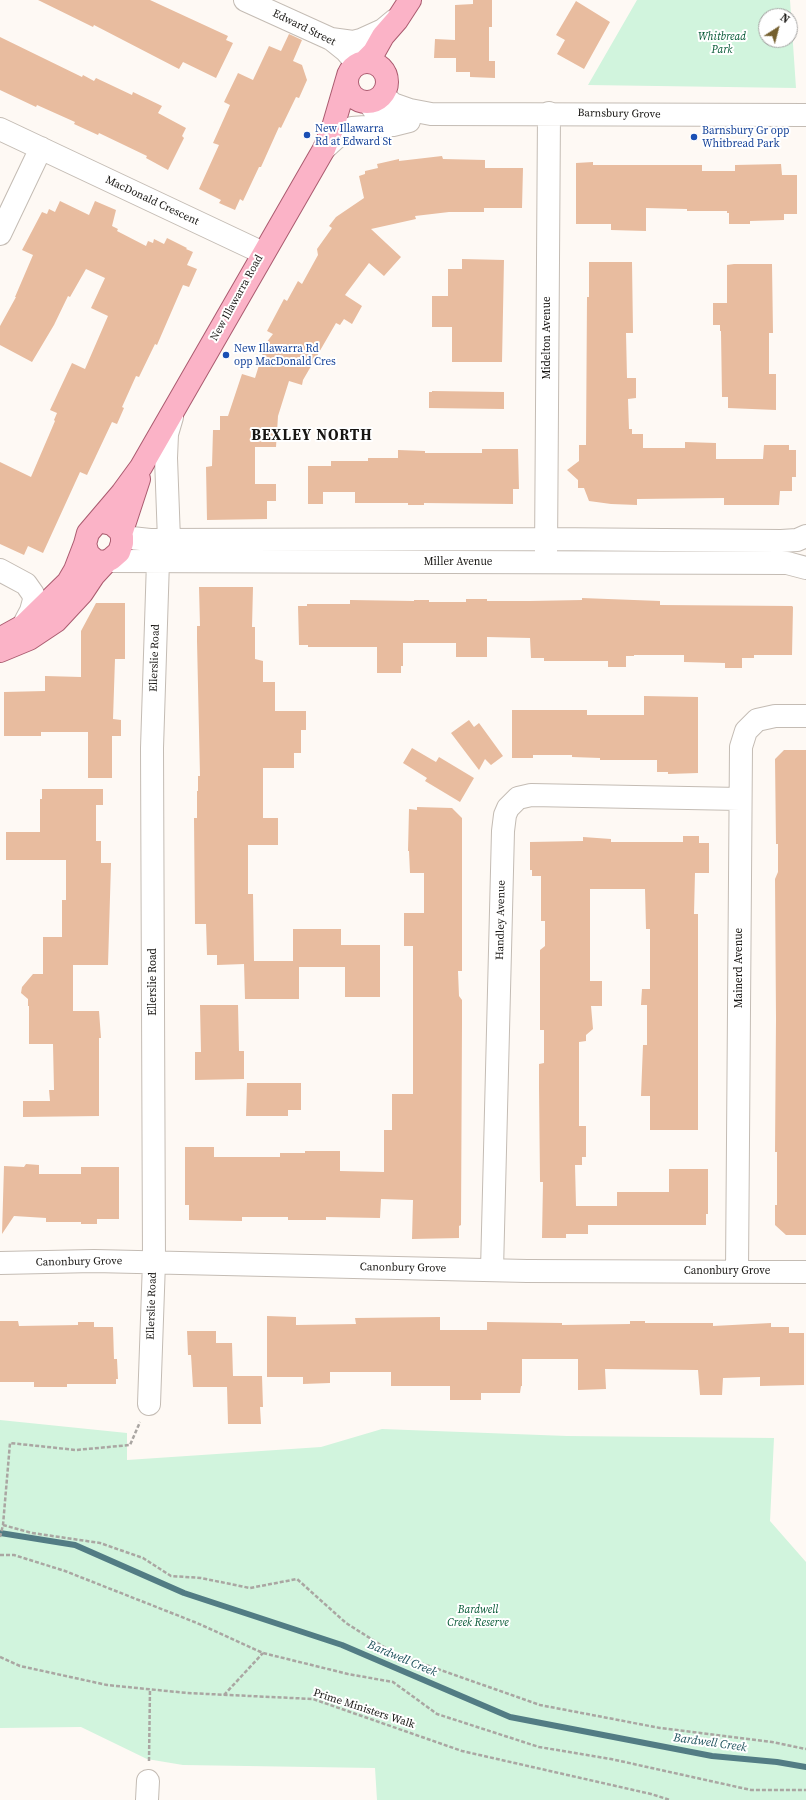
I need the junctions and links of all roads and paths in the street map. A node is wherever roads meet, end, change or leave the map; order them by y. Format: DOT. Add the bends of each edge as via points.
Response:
graph roads {
  1 [pos="245,0"];
  2 [pos="405,8"];
  3 [pos="331,39"];
  4 [pos="357,68"];
  5 [pos="377,95"];
  6 [pos="549,113"];
  7 [pos="431,114"];
  8 [pos="806,115"];
  9 [pos="410,121"];
  10 [pos="0,129"];
  11 [pos="41,148"];
  12 [pos="324,149"];
  13 [pos="0,234"];
  14 [pos="263,253"];
  15 [pos="173,411"];
  16 [pos="152,448"];
  17 [pos="97,523"];
  18 [pos="121,535"];
  19 [pos="806,536"];
  20 [pos="546,539"];
  21 [pos="169,540"];
  22 [pos="85,544"];
  23 [pos="107,561"];
  24 [pos="158,561"];
  25 [pos="546,562"];
  26 [pos="806,568"];
  27 [pos="6,573"];
  28 [pos="23,626"];
  29 [pos="0,638"];
  30 [pos="0,651"];
  31 [pos="806,716"];
  32 [pos="740,799"];
  33 [pos="154,1262"];
  34 [pos="0,1264"];
  35 [pos="492,1270"];
  36 [pos="737,1271"];
  37 [pos="806,1272"];
  38 [pos="149,1404"];
  39 [pos="3,1525"];
  40 [pos="0,1537"];
  41 [pos="0,1554"];
  42 [pos="263,1653"];
  43 [pos="0,1657"];
  44 [pos="150,1689"];
  45 [pos="224,1695"];
  46 [pos="806,1749"];
  47 [pos="149,1751"];
  48 [pos="806,1790"];
  49 [pos="670,1800"];
  1 -- 3 [label="street, Edward Street"];
  2 -- 3 [label="street" via="383,30 367,38 353,42"];
  2 -- 4 [label="main road, New Illawarra Road" via="383,36 372,56"];
  2 -- 5 [label="main road" via="396,25"];
  3 -- 4 [label="street, Edward Street" via="346,51"];
  4 -- 5 [label="main road" via="372,62 381,68 385,74"];
  4 -- 5 [label="main road" via="348,86 352,95 359,101"];
  4 -- 12 [label="main road, New Illawarra Road"];
  5 -- 7 [label="street, Barnsbury Grove" via="410,110"];
  5 -- 9 [label="street, Barnsbury Grove" via="375,113 399,121"];
  5 -- 12 [label="main road, New Illawarra Road"];
  6 -- 7 [label="street, Barnsbury Grove"];
  6 -- 8 [label="street, Barnsbury Grove"];
  6 -- 20 [label="street, Midelton Avenue"];
  7 -- 9 [label="street, Barnsbury Grove"];
  9 -- 12 [label="street" via="352,128"];
  10 -- 11 [label="street, MacDonald Crescent"];
  11 -- 13 [label="street"];
  11 -- 14 [label="street, MacDonald Crescent"];
  12 -- 14 [label="main road, New Illawarra Road"];
  14 -- 15 [label="main road, New Illawarra Road"];
  15 -- 16 [label="main road, New Illawarra Road"];
  15 -- 21 [label="street" via="167,434 166,458"];
  16 -- 17 [label="main road, New Illawarra Road" via="134,478"];
  16 -- 18 [label="main road, New Illawarra Road"];
  17 -- 18 [label="main road" via="112,524"];
  17 -- 22 [label="main road" via="88,533"];
  18 -- 21 [label="street, Miller Avenue" via="142,540"];
  18 -- 23 [label="main road" via="119,552"];
  19 -- 20 [label="street, Miller Avenue" via="781,542"];
  20 -- 21 [label="street, Miller Avenue"];
  20 -- 25 [label="street, Midelton Avenue"];
  21 -- 24 [label="street"];
  22 -- 23 [label="main road" via="86,551 92,559 98,562"];
  22 -- 28 [label="main road" via="72,577"];
  23 -- 24 [label="street, Miller Avenue"];
  23 -- 30 [label="main road" via="56,621 30,639"];
  24 -- 25 [label="street, Miller Avenue"];
  24 -- 33 [label="street, Ellerslie Road" via="152,748"];
  25 -- 26 [label="street, Miller Avenue" via="787,563"];
  27 -- 28 [label="street" via="28,587 33,597 31,611"];
  28 -- 29 [label="main road"];
  31 -- 32 [label="street, Mainerd Avenue" via="765,717 751,724 744,734 741,747"];
  32 -- 35 [label="street, Handley Avenue" via="531,795 518,798 508,808 503,831"];
  32 -- 36 [label="street, Mainerd Avenue"];
  33 -- 34 [label="street, Canonbury Grove"];
  33 -- 35 [label="street, Canonbury Grove"];
  33 -- 38 [label="street, Ellerslie Road"];
  35 -- 36 [label="street, Canonbury Grove"];
  36 -- 37 [label="street, Canonbury Grove"];
  38 -- 39 [label="path" via="130,1445 76,1450 10,1443"];
  39 -- 40 [label="path"];
  39 -- 46 [label="path" via="32,1533 100,1542 143,1558 171,1576 201,1578 250,1588 297,1579 346,1623 395,1654 540,1705 660,1728 772,1742"];
  41 -- 42 [label="path" via="14,1555 65,1571 197,1623"];
  42 -- 45 [label="path"];
  42 -- 48 [label="path" via="341,1673 393,1682 436,1714 539,1747 611,1759 752,1790"];
  43 -- 44 [label="path, Prime Ministers Walk" via="20,1666 107,1685"];
  44 -- 45 [label="path, Prime Ministers Walk"];
  44 -- 47 [label="path"];
  45 -- 49 [label="path, Prime Ministers Walk" via="314,1699 462,1751"];
}
